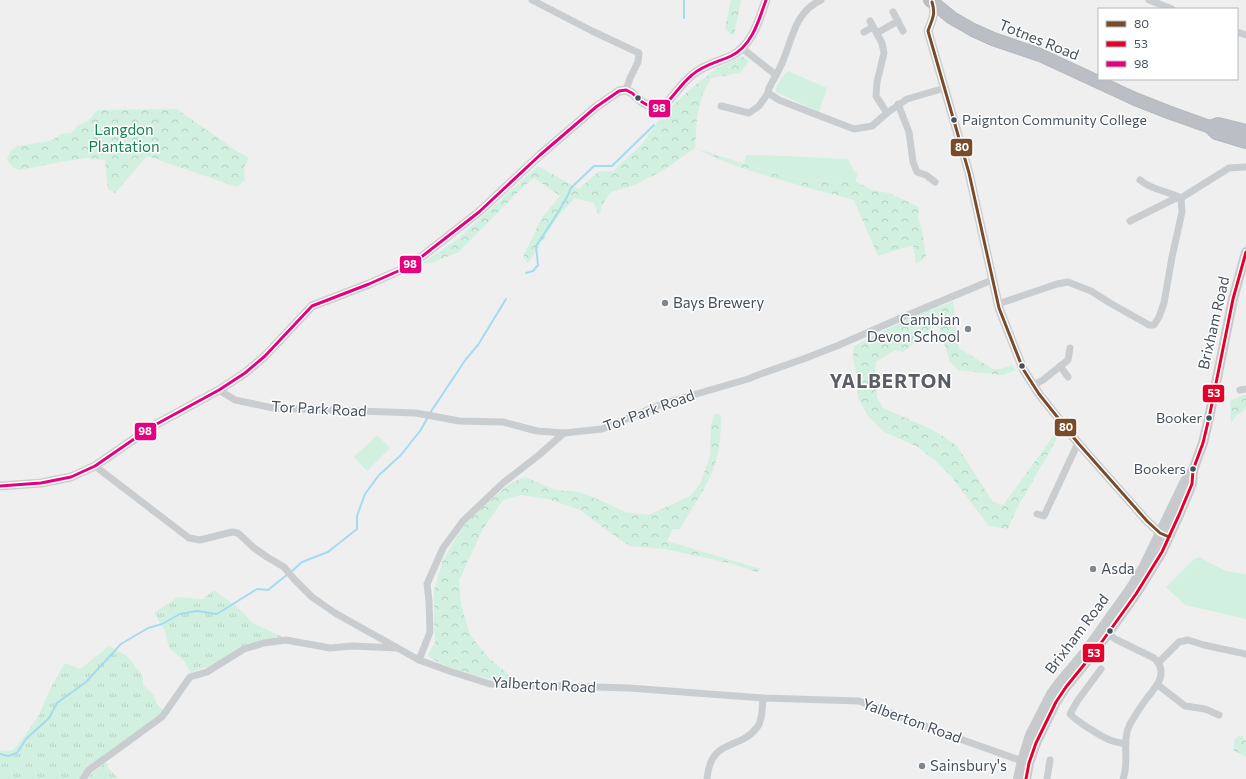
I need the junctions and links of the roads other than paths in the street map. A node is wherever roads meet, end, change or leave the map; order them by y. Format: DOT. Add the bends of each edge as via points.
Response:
graph roads {
  1 [pos="532,0"];
  2 [pos="766,0"];
  3 [pos="821,0"];
  4 [pos="1149,0"];
  5 [pos="931,1"];
  6 [pos="1169,8"];
  7 [pos="893,12"];
  8 [pos="933,18"];
  9 [pos="952,18"];
  10 [pos="898,21"];
  11 [pos="873,27"];
  12 [pos="903,31"];
  13 [pos="864,32"];
  14 [pos="743,48"];
  15 [pos="776,75"];
  16 [pos="945,88"];
  17 [pos="626,90"];
  18 [pos="768,93"];
  19 [pos="898,104"];
  20 [pos="721,106"];
  21 [pos="887,113"];
  22 [pos="1210,127"];
  23 [pos="1246,131"];
  24 [pos="1246,142"];
  25 [pos="1246,167"];
  26 [pos="1140,180"];
  27 [pos="935,182"];
  28 [pos="1181,198"];
  29 [pos="1130,220"];
  30 [pos="1246,252"];
  31 [pos="992,280"];
  32 [pos="998,304"];
  33 [pos="1070,348"];
  34 [pos="1060,366"];
  35 [pos="1068,377"];
  36 [pos="1034,385"];
  37 [pos="219,390"];
  38 [pos="564,433"];
  39 [pos="1078,443"];
  40 [pos="95,466"];
  41 [pos="0,486"];
  42 [pos="1037,514"];
  43 [pos="1164,535"];
  44 [pos="1105,631"];
  45 [pos="399,649"];
  46 [pos="1246,654"];
  47 [pos="419,660"];
  48 [pos="1159,662"];
  49 [pos="1101,669"];
  50 [pos="1158,685"];
  51 [pos="763,698"];
  52 [pos="1219,715"];
  53 [pos="1126,744"];
  54 [pos="1050,760"];
  55 [pos="1025,762"];
  56 [pos="83,779"];
  57 [pos="707,779"];
  58 [pos="1018,779"];
  59 [pos="1026,779"];
  60 [pos="1047,779"];
  61 [pos="1123,779"];
  1 -- 17 [label="street" via="639,53 638,62"];
  2 -- 14 [label="street" via="749,41"];
  3 -- 15 [label="street" via="811,6 798,22"];
  4 -- 6 [label="street"];
  5 -- 8 [label="street" via="935,11"];
  5 -- 9 [label="highway, Totnes Road"];
  7 -- 10 [label="street"];
  8 -- 9 [label="street"];
  8 -- 16 [label="street" via="928,31"];
  9 -- 22 [label="highway, Totnes Road" via="994,39"];
  10 -- 11 [label="street"];
  10 -- 12 [label="street"];
  11 -- 13 [label="street"];
  11 -- 21 [label="street" via="882,43 884,53 876,96"];
  14 -- 15 [label="street"];
  14 -- 17 [label="street" via="732,56 693,74 663,107 651,107"];
  15 -- 18 [label="street"];
  16 -- 19 [label="street"];
  16 -- 31 [label="street" via="969,173"];
  17 -- 37 [label="street" via="619,91 596,107 479,212 420,258 405,268 312,306 265,356"];
  18 -- 20 [label="street" via="759,106 749,113"];
  18 -- 21 [label="street" via="779,100 854,129 872,126"];
  19 -- 21 [label="street"];
  19 -- 27 [label="street" via="909,132 917,172"];
  22 -- 23 [label="highway, Totnes Road" via="1218,124"];
  22 -- 24 [label="highway, Totnes Road" via="1216,133"];
  25 -- 28 [label="street" via="1231,166"];
  26 -- 28 [label="street" via="1145,185"];
  28 -- 29 [label="street"];
  28 -- 32 [label="street" via="1182,212 1164,303 1154,325 1149,325 1110,304 1091,291 1068,282"];
  30 -- 43 [label="main road, Brixham Road" via="1233,299 1203,443 1193,470 1192,484"];
  31 -- 32 [label="street"];
  31 -- 38 [label="street, Tor Park Road" via="839,345 748,379 662,404 602,429"];
  32 -- 36 [label="street" via="1023,369"];
  33 -- 34 [label="street" via="1068,360"];
  34 -- 35 [label="street"];
  34 -- 36 [label="street"];
  36 -- 39 [label="street"];
  37 -- 38 [label="street, Tor Park Road" via="235,400 273,408 423,414 459,421 503,422 537,431"];
  37 -- 40 [label="street" via="153,426"];
  38 -- 47 [label="street" via="462,521 443,548 427,584 430,632"];
  39 -- 42 [label="street" via="1044,516"];
  39 -- 43 [label="street" via="1147,521"];
  40 -- 41 [label="street" via="71,477"];
  40 -- 45 [label="street, Yalberton Road" via="190,538 200,540 232,532 238,533 254,548 284,567 312,597"];
  43 -- 44 [label="main road, Brixham Road" via="1162,552 1136,594"];
  44 -- 48 [label="street"];
  44 -- 55 [label="main road, Brixham Road" via="1051,694 1030,735"];
  45 -- 47 [label="street, Yalberton Road"];
  45 -- 56 [label="street" via="352,646 330,648 286,640 244,649 207,672 190,678 162,717 89,770"];
  46 -- 48 [label="street" via="1188,640 1179,642"];
  47 -- 51 [label="street, Yalberton Road" via="490,684 629,688"];
  48 -- 50 [label="street" via="1161,674"];
  49 -- 53 [label="street" via="1070,714 1108,740"];
  50 -- 52 [label="street" via="1185,706 1205,709"];
  50 -- 53 [label="street" via="1131,722"];
  51 -- 55 [label="street, Yalberton Road" via="859,701"];
  51 -- 57 [label="street" via="759,725 751,733 713,756"];
  53 -- 61 [label="street"];
  54 -- 60 [label="street"];
  55 -- 58 [label="main road, Brixham Road"];
  55 -- 59 [label="main road, Brixham Road"];
}
